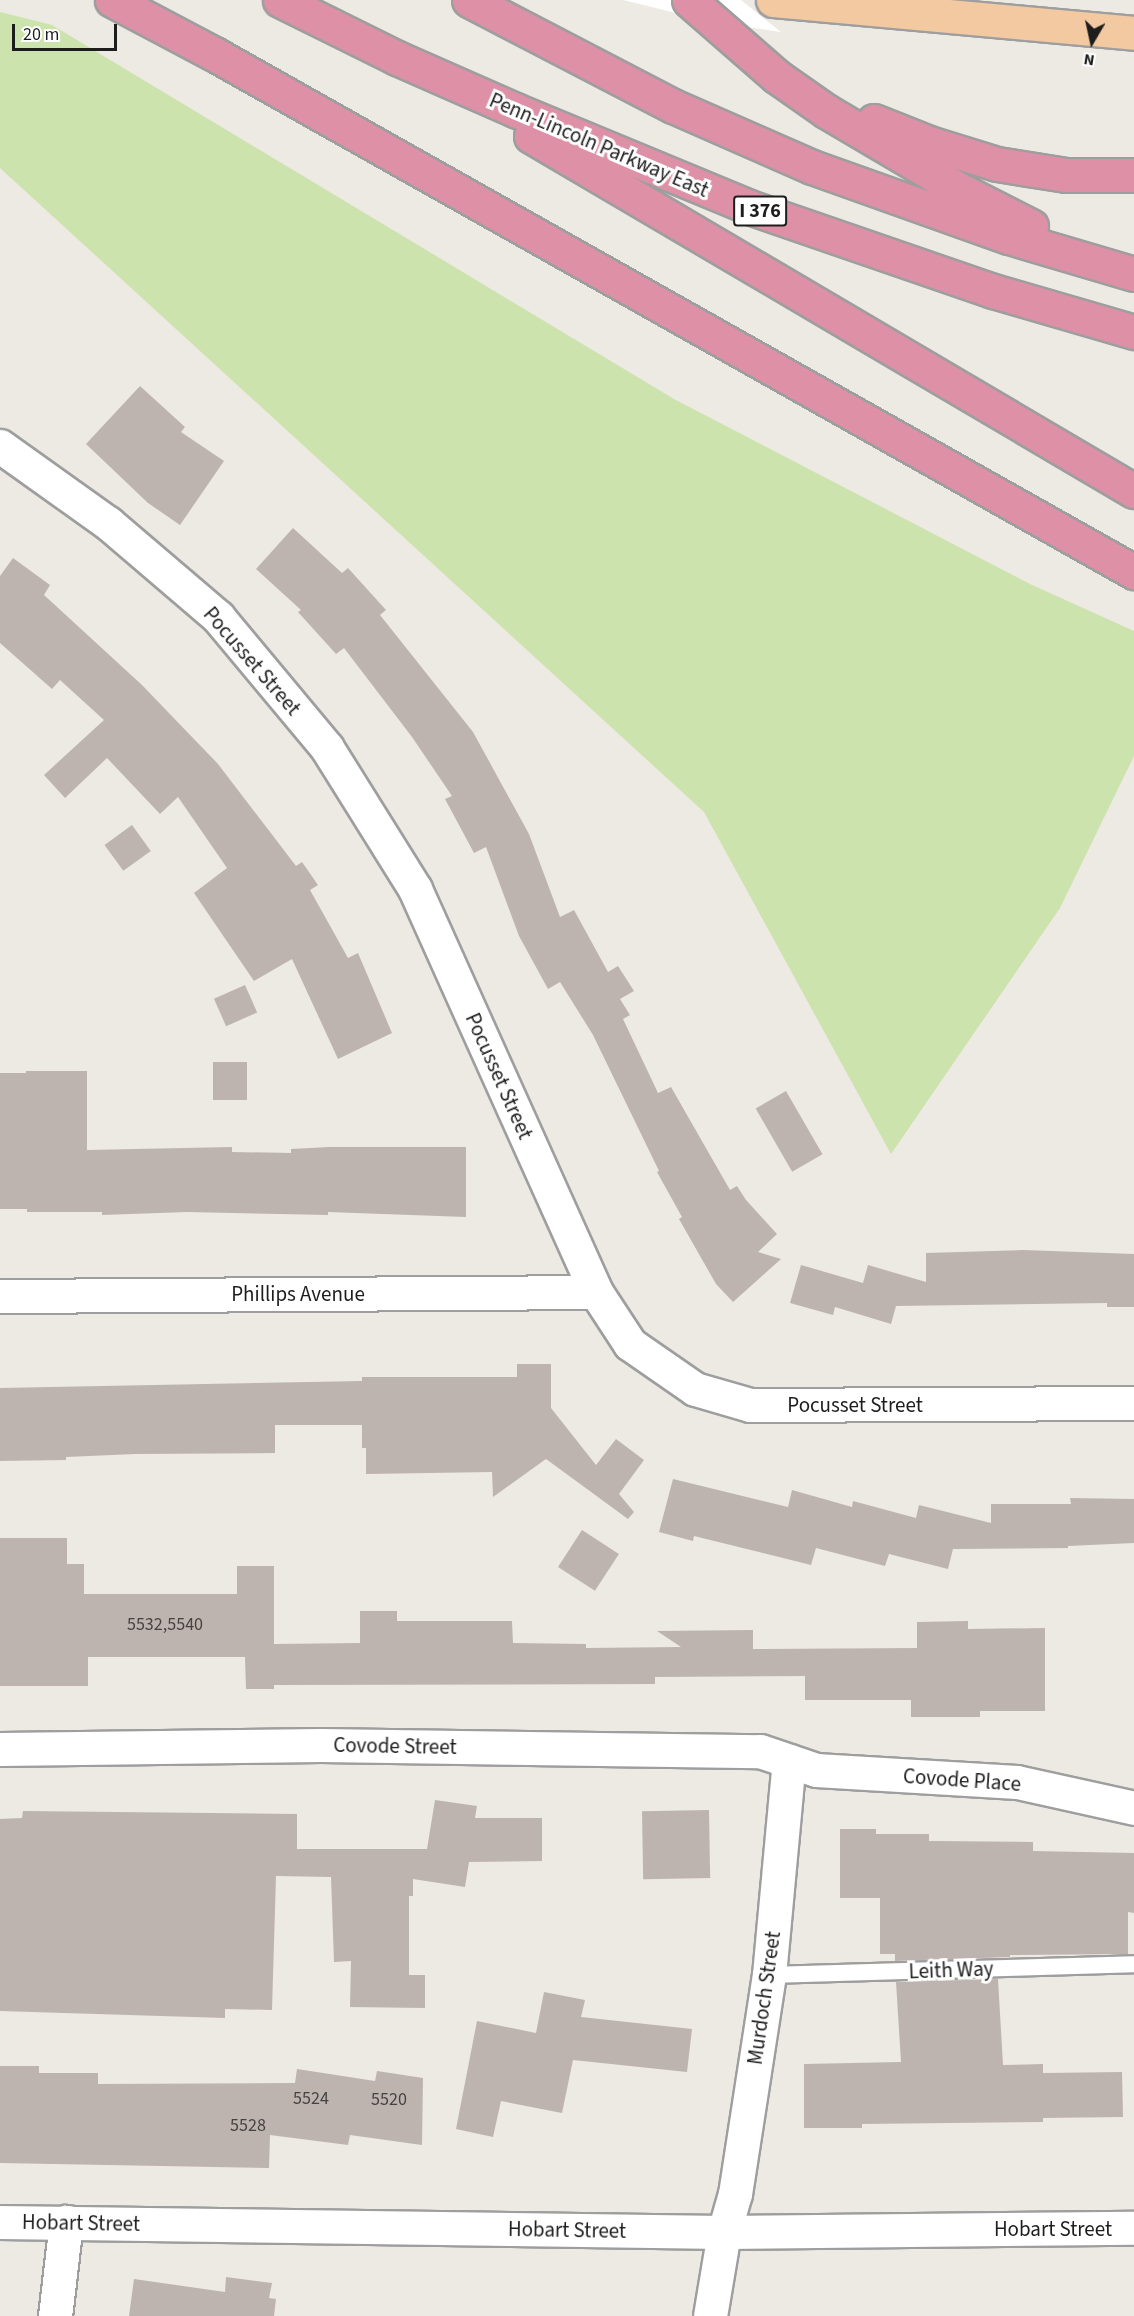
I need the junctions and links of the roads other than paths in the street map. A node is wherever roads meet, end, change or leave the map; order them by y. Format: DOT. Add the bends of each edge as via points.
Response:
graph roads {
  1 [pos="112,0"];
  2 [pos="280,0"];
  3 [pos="469,0"];
  4 [pos="689,0"];
  5 [pos="773,0"];
  6 [pos="1134,33"];
  7 [pos="397,58"];
  8 [pos="782,81"];
  9 [pos="1134,175"];
  10 [pos="1132,273"];
  11 [pos="1134,332"];
  12 [pos="0,446"];
  13 [pos="1134,491"];
  14 [pos="1134,573"];
  15 [pos="596,1292"];
  16 [pos="0,1296"];
  17 [pos="1134,1403"];
  18 [pos="0,1749"];
  19 [pos="789,1761"];
  20 [pos="1134,1808"];
  21 [pos="1134,1964"];
  22 [pos="769,1975"];
  23 [pos="0,2222"];
  24 [pos="66,2222"];
  25 [pos="1134,2228"];
  26 [pos="724,2232"];
  27 [pos="55,2316"];
  28 [pos="710,2316"];
  1 -- 14 [label="highway"];
  2 -- 7 [label="highway, Penn-Lincoln Parkway East / I 376"];
  3 -- 10 [label="highway" via="674,106 812,167 1009,237"];
  4 -- 8 [label="highway"];
  5 -- 6 [label="main road"];
  7 -- 11 [label="highway, Penn-Lincoln Parkway East / I 376" via="629,160 749,207 993,291"];
  7 -- 13 [label="highway"];
  8 -- 9 [label="highway" via="929,143 997,164 1066,175"];
  8 -- 10 [label="highway" via="958,189"];
  12 -- 15 [label="street, Pocusset Street" via="108,523 218,617 327,748 415,889"];
  15 -- 16 [label="street, Phillips Avenue"];
  15 -- 17 [label="street, Pocusset Street" via="630,1344 695,1389 750,1405"];
  18 -- 19 [label="street, Covode Street" via="321,1745 760,1751"];
  19 -- 20 [label="street, Covode Place" via="816,1770 1017,1782"];
  19 -- 22 [label="street, Murdoch Street"];
  21 -- 22 [label="lane, Leith Way"];
  22 -- 26 [label="street, Murdoch Street" via="735,2194"];
  23 -- 24 [label="street, Hobart Street"];
  24 -- 26 [label="street, Hobart Street"];
  24 -- 27 [label="street"];
  25 -- 26 [label="street, Hobart Street"];
  26 -- 28 [label="street, Murdoch Street"];
}
